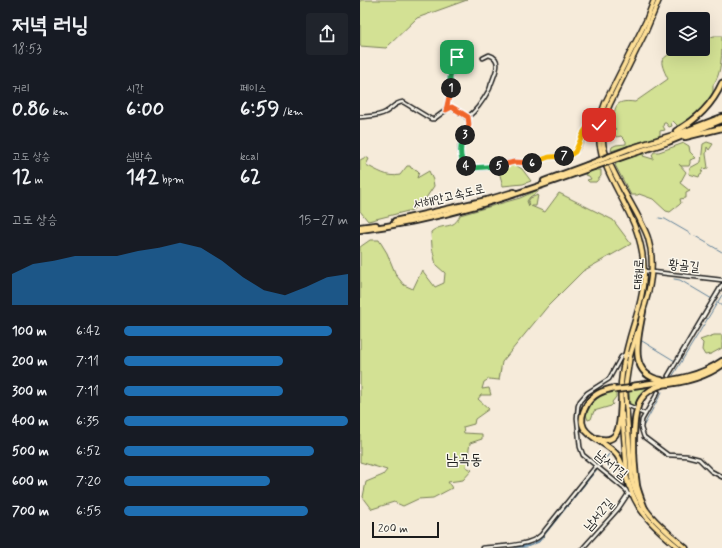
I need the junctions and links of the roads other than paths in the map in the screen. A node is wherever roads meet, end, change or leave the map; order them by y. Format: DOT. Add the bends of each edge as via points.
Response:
graph roads {
  1 [pos="654,0"];
  2 [pos="659,0"];
  3 [pos="458,49"];
  4 [pos="445,55"];
  5 [pos="483,58"];
  6 [pos="454,62"];
  7 [pos="722,83"];
  8 [pos="446,110"];
  9 [pos="722,116"];
  10 [pos="360,117"];
  11 [pos="468,117"];
  12 [pos="722,120"];
  13 [pos="601,125"];
  14 [pos="722,128"];
  15 [pos="667,139"];
  16 [pos="588,167"];
  17 [pos="360,227"];
  18 [pos="360,230"];
  19 [pos="642,255"];
  20 [pos="651,257"];
  21 [pos="644,271"];
  22 [pos="652,271"];
  23 [pos="722,280"];
  24 [pos="722,285"];
  25 [pos="650,288"];
  26 [pos="643,289"];
  27 [pos="643,311"];
  28 [pos="628,356"];
  29 [pos="722,361"];
  30 [pos="722,365"];
  31 [pos="668,378"];
  32 [pos="662,385"];
  33 [pos="632,387"];
  34 [pos="615,389"];
  35 [pos="658,392"];
  36 [pos="621,402"];
  37 [pos="626,405"];
  38 [pos="634,408"];
  39 [pos="640,412"];
  40 [pos="645,414"];
  41 [pos="597,467"];
  42 [pos="722,477"];
  43 [pos="629,486"];
  44 [pos="630,494"];
  45 [pos="645,509"];
  46 [pos="482,548"];
  47 [pos="583,548"];
  48 [pos="679,548"];
  49 [pos="686,548"];
  1 -- 13 [label="highway, 대해로" via="605,103"];
  2 -- 13 [label="highway, 대해로"];
  3 -- 6 [label="street"];
  4 -- 6 [label="street"];
  5 -- 11 [label="street" via="489,55 496,60 495,76 490,90"];
  6 -- 8 [label="street"];
  7 -- 15 [label="highway" via="704,112"];
  8 -- 10 [label="street" via="431,119 403,102 396,103 382,114"];
  8 -- 11 [label="street" via="452,107"];
  9 -- 15 [label="highway, 서해안고속도로"];
  11 -- 13 [label="street" via="468,128 461,143 462,160 466,166 472,168 514,162 528,163 572,154 590,123"];
  12 -- 15 [label="highway, 서해안고속도로"];
  13 -- 19 [label="highway, 대해로" via="599,145 602,156 633,219"];
  13 -- 20 [label="highway, 대해로" via="606,155 645,231"];
  14 -- 15 [label="highway"];
  15 -- 16 [label="highway, 서해안고속도로, bridge"];
  16 -- 17 [label="highway, 서해안고속도로" via="487,200"];
  16 -- 18 [label="highway, 서해안고속도로" via="506,198 422,220"];
  19 -- 20 [label="highway" via="646,259"];
  19 -- 21 [label="highway, 대해로"];
  20 -- 22 [label="highway, 대해로"];
  21 -- 22 [label="street, 황골길"];
  21 -- 26 [label="highway, 대해로"];
  22 -- 23 [label="street, 황골길"];
  22 -- 25 [label="highway, 대해로"];
  24 -- 31 [label="street"];
  25 -- 26 [label="highway" via="646,286"];
  25 -- 27 [label="highway, 대해로"];
  26 -- 28 [label="highway, 대해로"];
  27 -- 28 [label="highway, 대해로"];
  27 -- 31 [label="highway" via="638,346 640,364 643,370 658,380"];
  28 -- 36 [label="highway, 대해로" via="622,375"];
  28 -- 37 [label="highway, 대해로"];
  28 -- 41 [label="street, 남서1길" via="621,357 609,379 587,393 578,406 581,450"];
  29 -- 31 [label="highway" via="701,373 684,378"];
  30 -- 32 [label="highway" via="695,378"];
  31 -- 33 [label="highway"];
  32 -- 33 [label="highway"];
  32 -- 45 [label="highway" via="643,396 636,415 635,467 637,486"];
  33 -- 34 [label="highway, bridge"];
  34 -- 36 [label="highway" via="598,395 589,403 584,418 589,432 602,439 616,434 620,425"];
  34 -- 43 [label="highway" via="601,392 591,399 584,409 582,422 589,435 608,446 618,456"];
  35 -- 40 [label="street"];
  36 -- 43 [label="highway, 대해로"];
  37 -- 38 [label="street"];
  37 -- 45 [label="highway, 대해로" via="632,481 636,495"];
  39 -- 40 [label="street"];
  40 -- 42 [label="street" via="641,428 645,439 669,455 699,459 711,471"];
  41 -- 44 [label="street, 남서1길"];
  41 -- 46 [label="street" via="536,540 524,544"];
  43 -- 44 [label="highway, 대해로"];
  44 -- 47 [label="street, 남서2길"];
  44 -- 48 [label="highway, 대해로" via="642,514"];
  45 -- 49 [label="highway, 대해로"];
}
